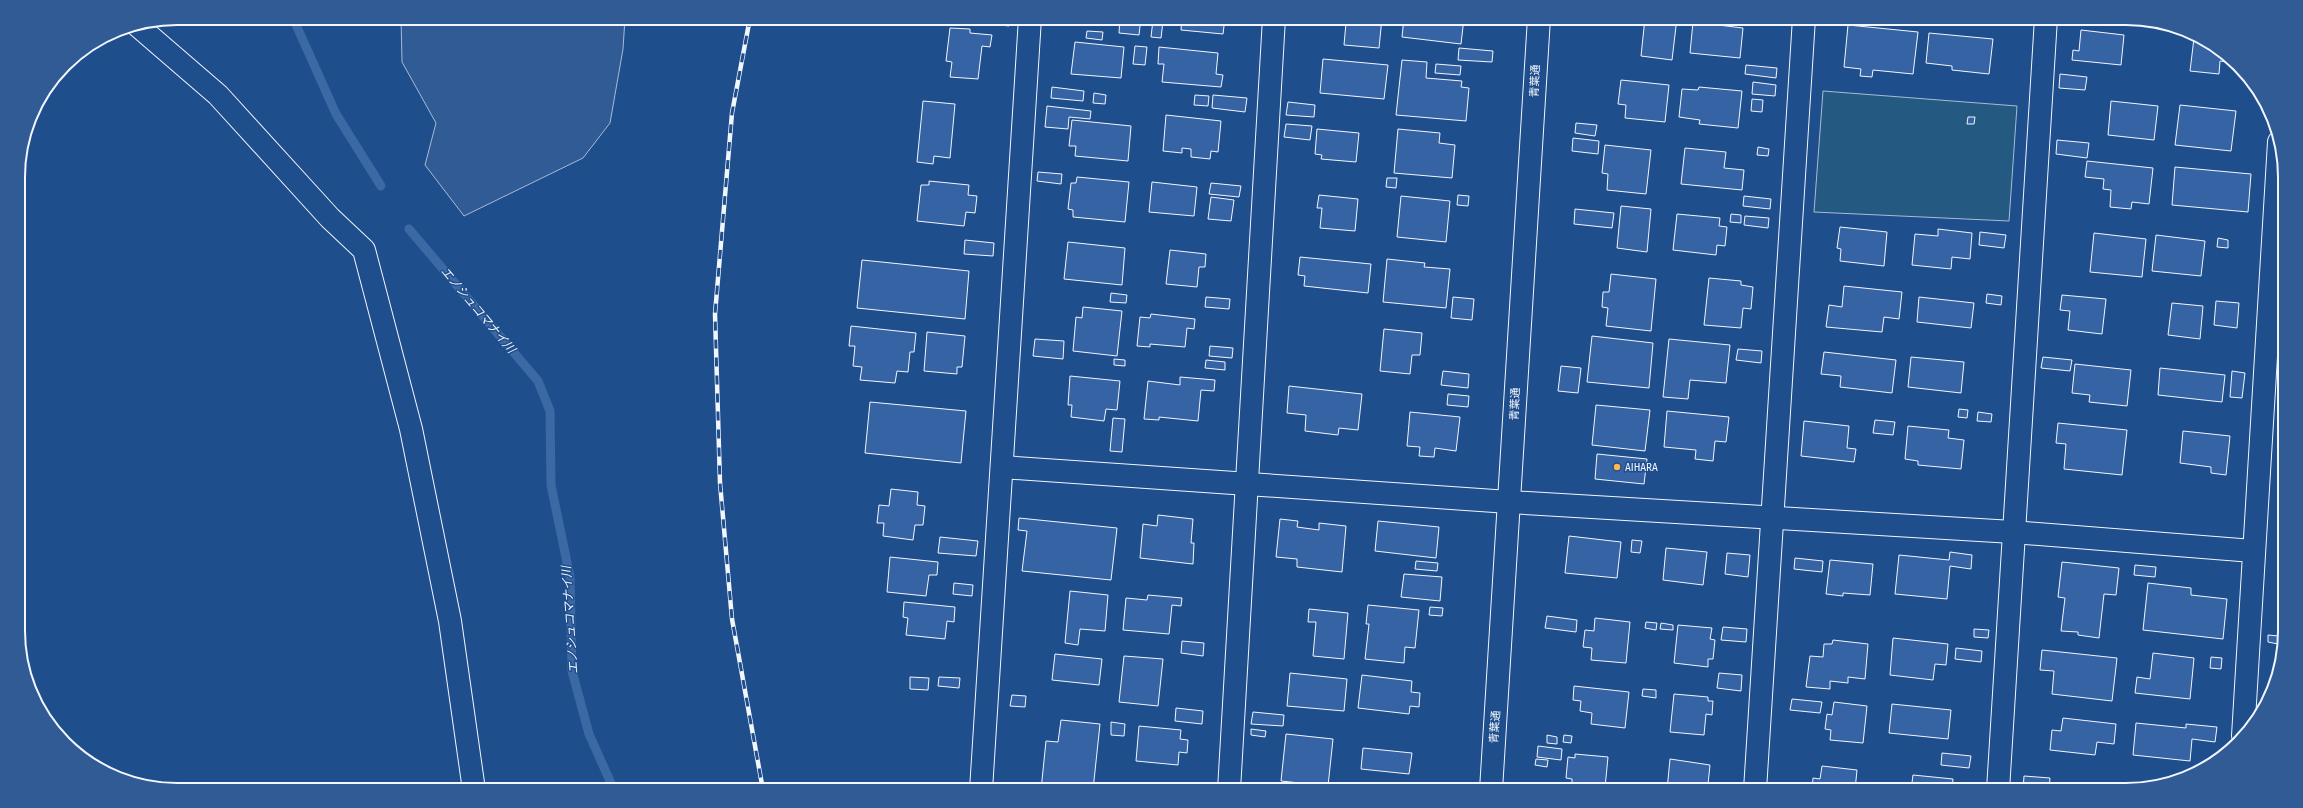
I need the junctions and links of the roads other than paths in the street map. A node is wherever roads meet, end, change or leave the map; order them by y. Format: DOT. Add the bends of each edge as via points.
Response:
graph roads {
  1 [pos="1030,25"];
  2 [pos="1274,25"];
  3 [pos="1539,25"];
  4 [pos="1804,25"];
  5 [pos="2046,25"];
  6 [pos="142,29"];
  7 [pos="2278,163"];
  8 [pos="1002,467"];
  9 [pos="1246,484"];
  10 [pos="1509,502"];
  11 [pos="1772,518"];
  12 [pos="2013,532"];
  13 [pos="2253,550"];
  14 [pos="2243,728"];
  15 [pos="473,783"];
  16 [pos="980,783"];
  17 [pos="1229,783"];
  18 [pos="1491,783"];
  19 [pos="1755,783"];
  20 [pos="1998,783"];
  1 -- 8 [label="street"];
  2 -- 9 [label="street"];
  3 -- 10 [label="street, 青葉通"];
  4 -- 11 [label="street"];
  5 -- 12 [label="street"];
  6 -- 15 [label="street" via="218,95 330,218 364,250 411,429 449,613"];
  7 -- 13 [label="street"];
  8 -- 9 [label="street"];
  8 -- 16 [label="street"];
  9 -- 10 [label="street"];
  9 -- 17 [label="street"];
  10 -- 11 [label="street"];
  10 -- 18 [label="street, 青葉通"];
  11 -- 12 [label="street"];
  11 -- 19 [label="street"];
  12 -- 13 [label="street"];
  12 -- 20 [label="street"];
  13 -- 14 [label="street"];
}
